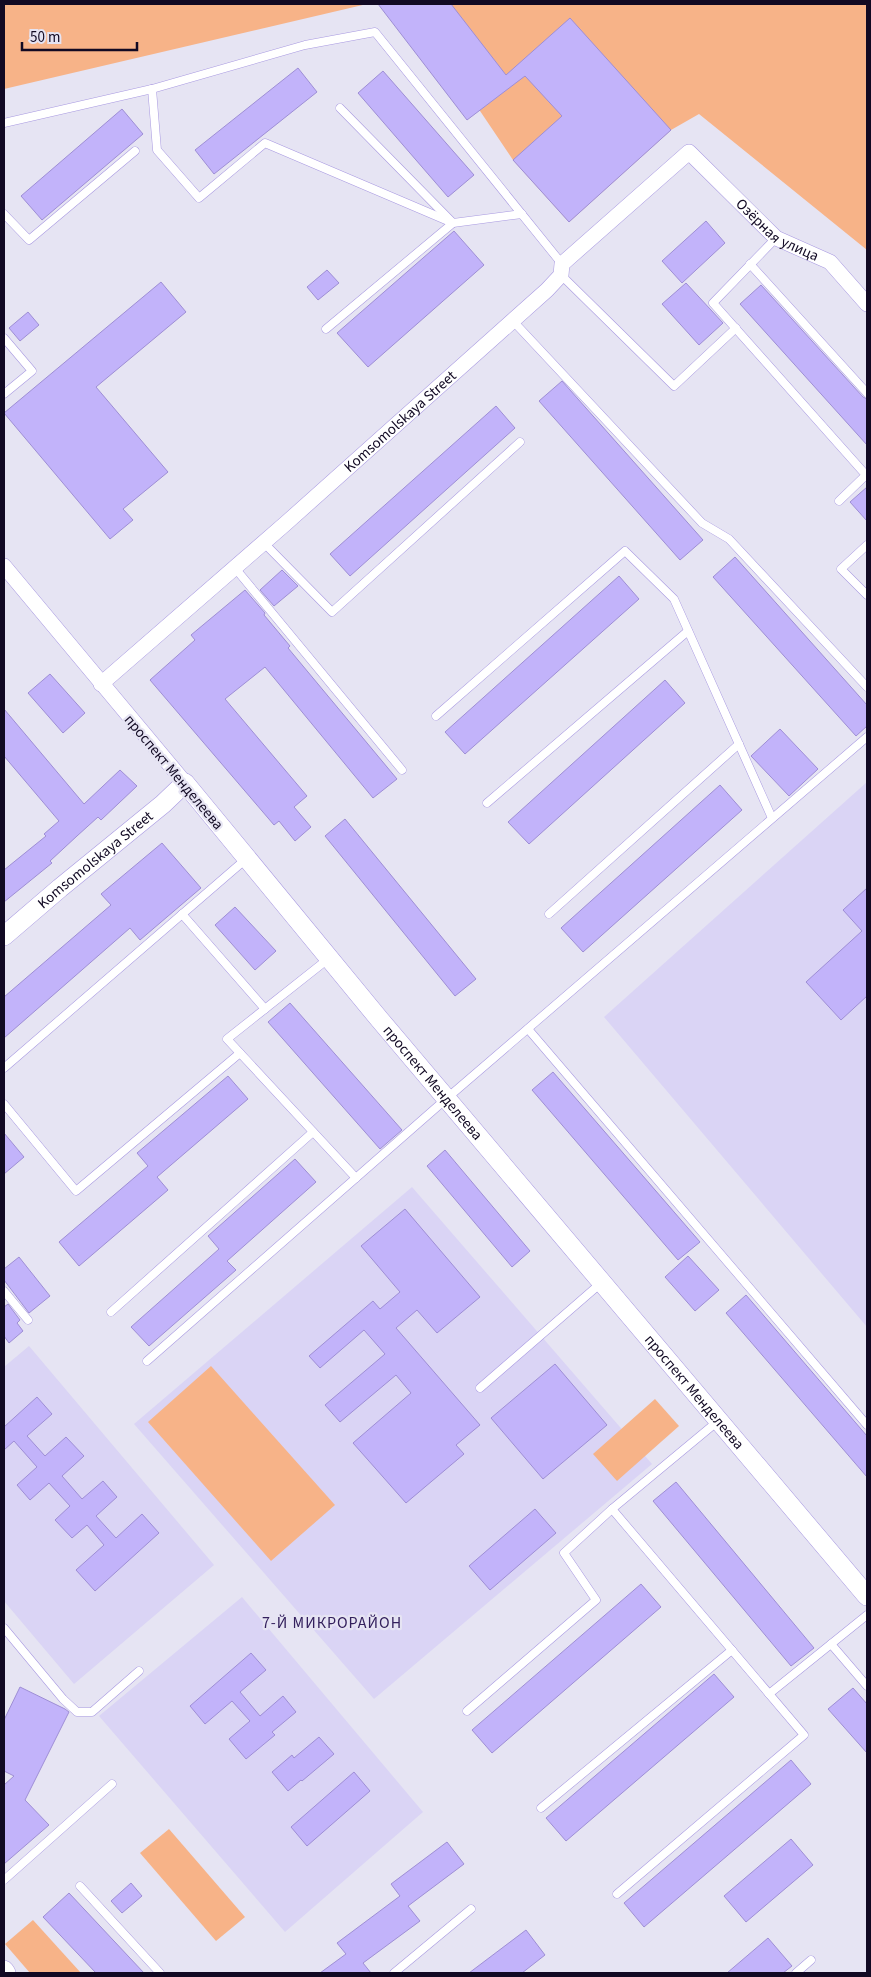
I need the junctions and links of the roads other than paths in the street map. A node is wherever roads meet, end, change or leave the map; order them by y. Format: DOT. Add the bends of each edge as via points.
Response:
graph roads {
  1 [pos="152,89"];
  2 [pos="340,108"];
  3 [pos="4,123"];
  4 [pos="135,151"];
  5 [pos="689,152"];
  6 [pos="4,214"];
  7 [pos="522,214"];
  8 [pos="454,223"];
  9 [pos="776,238"];
  10 [pos="750,264"];
  11 [pos="562,270"];
  12 [pos="867,304"];
  13 [pos="513,321"];
  14 [pos="736,328"];
  15 [pos="326,329"];
  16 [pos="4,338"];
  17 [pos="867,393"];
  18 [pos="4,394"];
  19 [pos="520,442"];
  20 [pos="839,501"];
  21 [pos="264,543"];
  22 [pos="867,545"];
  23 [pos="4,566"];
  24 [pos="235,568"];
  25 [pos="867,595"];
  26 [pos="688,631"];
  27 [pos="101,684"];
  28 [pos="867,687"];
  29 [pos="436,716"];
  30 [pos="867,737"];
  31 [pos="739,744"];
  32 [pos="402,770"];
  33 [pos="185,783"];
  34 [pos="488,803"];
  35 [pos="772,818"];
  36 [pos="246,859"];
  37 [pos="182,914"];
  38 [pos="549,914"];
  39 [pos="4,936"];
  40 [pos="329,958"];
  41 [pos="266,1009"];
  42 [pos="528,1029"];
  43 [pos="240,1053"];
  44 [pos="4,1068"];
  45 [pos="446,1099"];
  46 [pos="4,1104"];
  47 [pos="313,1132"];
  48 [pos="356,1178"];
  49 [pos="602,1283"];
  50 [pos="4,1291"];
  51 [pos="111,1312"];
  52 [pos="28,1320"];
  53 [pos="147,1361"];
  54 [pos="480,1388"];
  55 [pos="718,1421"];
  56 [pos="867,1425"];
  57 [pos="612,1509"];
  58 [pos="867,1596"];
  59 [pos="867,1615"];
  60 [pos="4,1628"];
  61 [pos="831,1644"];
  62 [pos="732,1650"];
  63 [pos="139,1671"];
  64 [pos="867,1686"];
  65 [pos="769,1694"];
  66 [pos="467,1711"];
  67 [pos="112,1784"];
  68 [pos="541,1808"];
  69 [pos="4,1880"];
  70 [pos="80,1886"];
  71 [pos="617,1894"];
  72 [pos="471,1909"];
  73 [pos="811,1960"];
  74 [pos="4,1970"];
  75 [pos="6,1973"];
  76 [pos="160,1973"];
  77 [pos="394,1973"];
  78 [pos="796,1973"];
  1 -- 3 [label="lane"];
  1 -- 7 [label="lane" via="305,45 375,32"];
  1 -- 8 [label="lane" via="157,150 200,198 265,143"];
  2 -- 8 [label="lane"];
  4 -- 6 [label="lane" via="29,240"];
  5 -- 9 [label="street, Озёрная улица"];
  5 -- 11 [label="street, Komsomolskaya Street"];
  7 -- 8 [label="lane"];
  7 -- 11 [label="lane"];
  8 -- 15 [label="lane"];
  9 -- 10 [label="lane"];
  9 -- 12 [label="street, Озёрная улица" via="830,262"];
  10 -- 14 [label="lane" via="713,302"];
  10 -- 17 [label="lane"];
  11 -- 13 [label="street, Komsomolskaya Street" via="547,290"];
  11 -- 14 [label="lane" via="674,386"];
  13 -- 21 [label="street, Komsomolskaya Street"];
  13 -- 28 [label="lane" via="702,523 729,539"];
  14 -- 20 [label="lane" via="866,475"];
  16 -- 18 [label="lane" via="32,371"];
  19 -- 21 [label="lane" via="332,612"];
  21 -- 24 [label="street, Komsomolskaya Street"];
  22 -- 25 [label="lane" via="841,569"];
  23 -- 27 [label="street, проспект Менделеева"];
  24 -- 27 [label="street, Komsomolskaya Street"];
  24 -- 32 [label="lane"];
  26 -- 29 [label="lane" via="674,599 625,551"];
  26 -- 31 [label="lane"];
  26 -- 34 [label="lane"];
  27 -- 33 [label="street, проспект Менделеева"];
  30 -- 35 [label="lane"];
  31 -- 35 [label="lane"];
  31 -- 38 [label="lane"];
  33 -- 36 [label="street, проспект Менделеева"];
  33 -- 39 [label="street, Komsomolskaya Street"];
  35 -- 42 [label="lane"];
  36 -- 37 [label="lane"];
  36 -- 40 [label="street, проспект Менделеева"];
  37 -- 41 [label="lane"];
  37 -- 44 [label="lane"];
  40 -- 41 [label="lane"];
  40 -- 45 [label="street, проспект Менделеева"];
  41 -- 43 [label="lane" via="227,1039"];
  42 -- 45 [label="lane"];
  42 -- 56 [label="lane"];
  43 -- 46 [label="lane" via="76,1191"];
  43 -- 47 [label="lane"];
  45 -- 48 [label="lane"];
  45 -- 49 [label="street, проспект Менделеева"];
  47 -- 48 [label="lane"];
  47 -- 51 [label="lane"];
  48 -- 53 [label="lane"];
  49 -- 54 [label="lane"];
  49 -- 55 [label="street, проспект Менделеева"];
  50 -- 52 [label="lane"];
  55 -- 57 [label="lane"];
  55 -- 58 [label="street, проспект Менделеева"];
  57 -- 62 [label="lane"];
  57 -- 66 [label="lane" via="564,1553 596,1600"];
  59 -- 61 [label="lane"];
  60 -- 63 [label="lane" via="77,1712 92,1712"];
  61 -- 64 [label="lane"];
  61 -- 65 [label="lane"];
  62 -- 65 [label="lane"];
  62 -- 68 [label="lane"];
  65 -- 71 [label="lane" via="804,1735"];
  67 -- 69 [label="lane"];
  70 -- 76 [label="lane"];
  72 -- 77 [label="lane"];
  73 -- 78 [label="lane"];
  74 -- 75 [label="street"];
}
